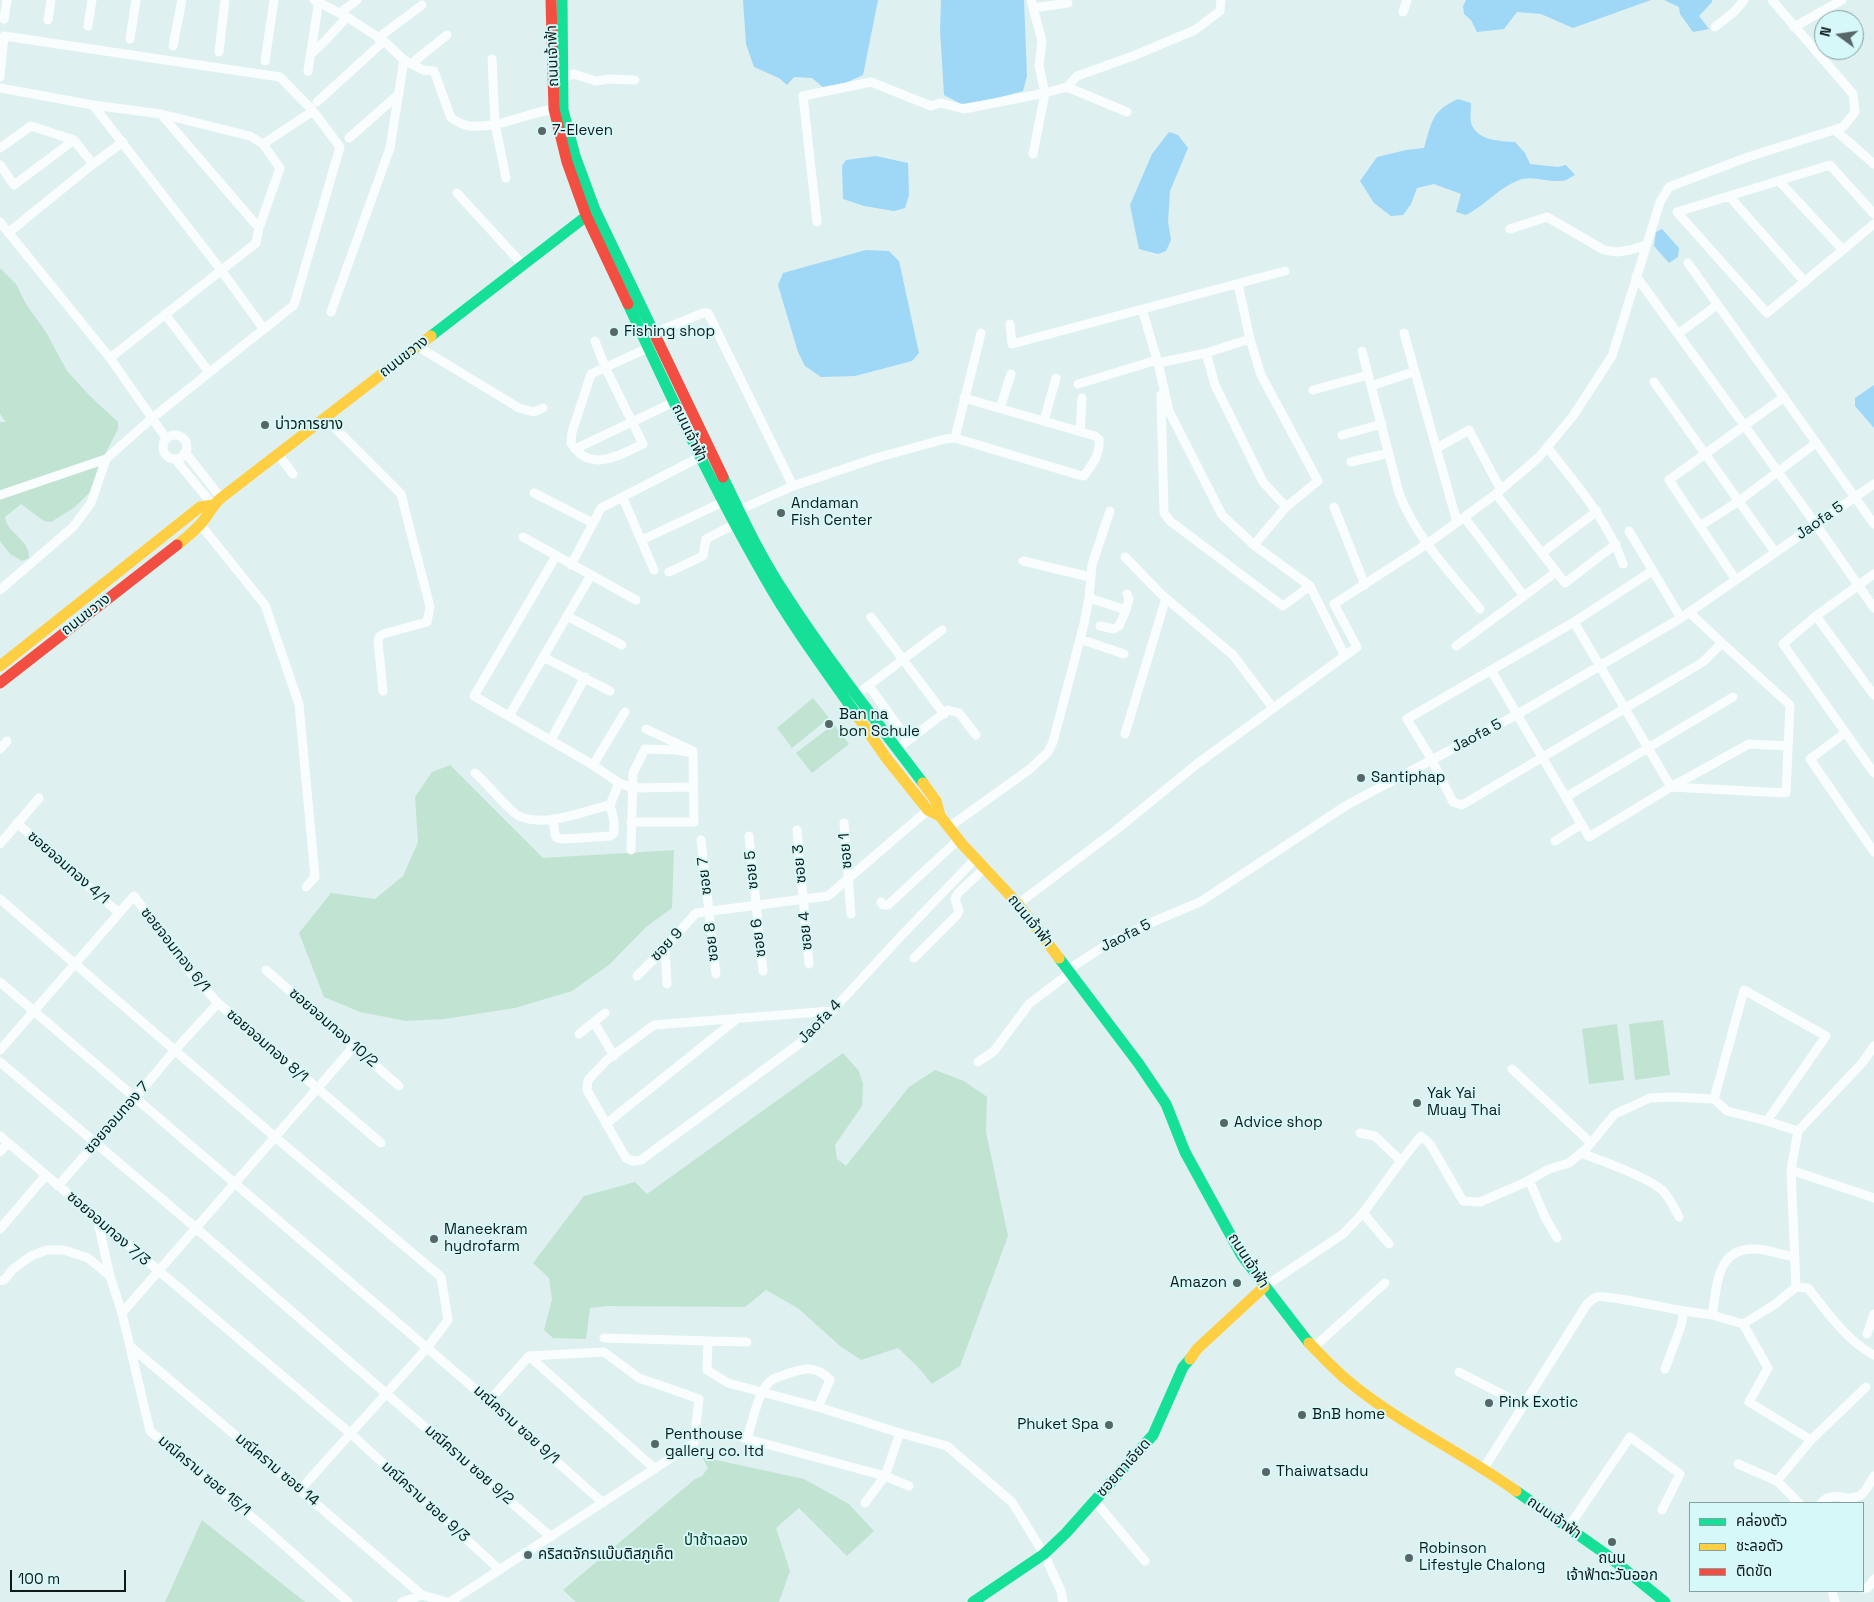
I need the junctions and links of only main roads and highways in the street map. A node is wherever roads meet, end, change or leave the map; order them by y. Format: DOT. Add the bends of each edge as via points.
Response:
graph roads {
  1 [pos="551,0"];
  2 [pos="562,0"];
  3 [pos="591,213"];
  4 [pos="217,501"];
  5 [pos="81,601"];
  6 [pos="89,612"];
  7 [pos="0,666"];
  8 [pos="0,683"];
  9 [pos="940,816"];
  10 [pos="1264,1286"];
  11 [pos="973,1602"];
  12 [pos="1665,1602"];
  1 -- 3 [label="main road, ถนนเจ้าฟ้า" via="554,108 567,162"];
  2 -- 3 [label="main road, ถนนเจ้าฟ้า" via="563,110"];
  3 -- 4 [label="main road, ถนนขวาง"];
  3 -- 9 [label="main road, ถนนเจ้าฟ้า" via="654,333 750,534 785,594 936,801"];
  3 -- 9 [label="main road, ถนนเจ้าฟ้า" via="648,348 734,524 790,619 887,760 928,810"];
  4 -- 5 [label="main road, ถนนขวาง" via="200,506"];
  4 -- 6 [label="main road, ถนนขวาง" via="190,535"];
  5 -- 6 [label="main road"];
  5 -- 7 [label="main road, ถนนขวาง"];
  6 -- 8 [label="main road, ถนนขวาง"];
  9 -- 10 [label="main road, ถนนเจ้าฟ้า" via="1018,904 1139,1064 1166,1104 1185,1152 1242,1256"];
  10 -- 11 [label="main road, ซอยตาเอียด" via="1197,1349 1183,1367 1153,1435 1095,1500 1044,1554"];
  10 -- 12 [label="main road, ถนนเจ้าฟ้า" via="1304,1338 1352,1385 1420,1431 1484,1468 1607,1555"];
}
